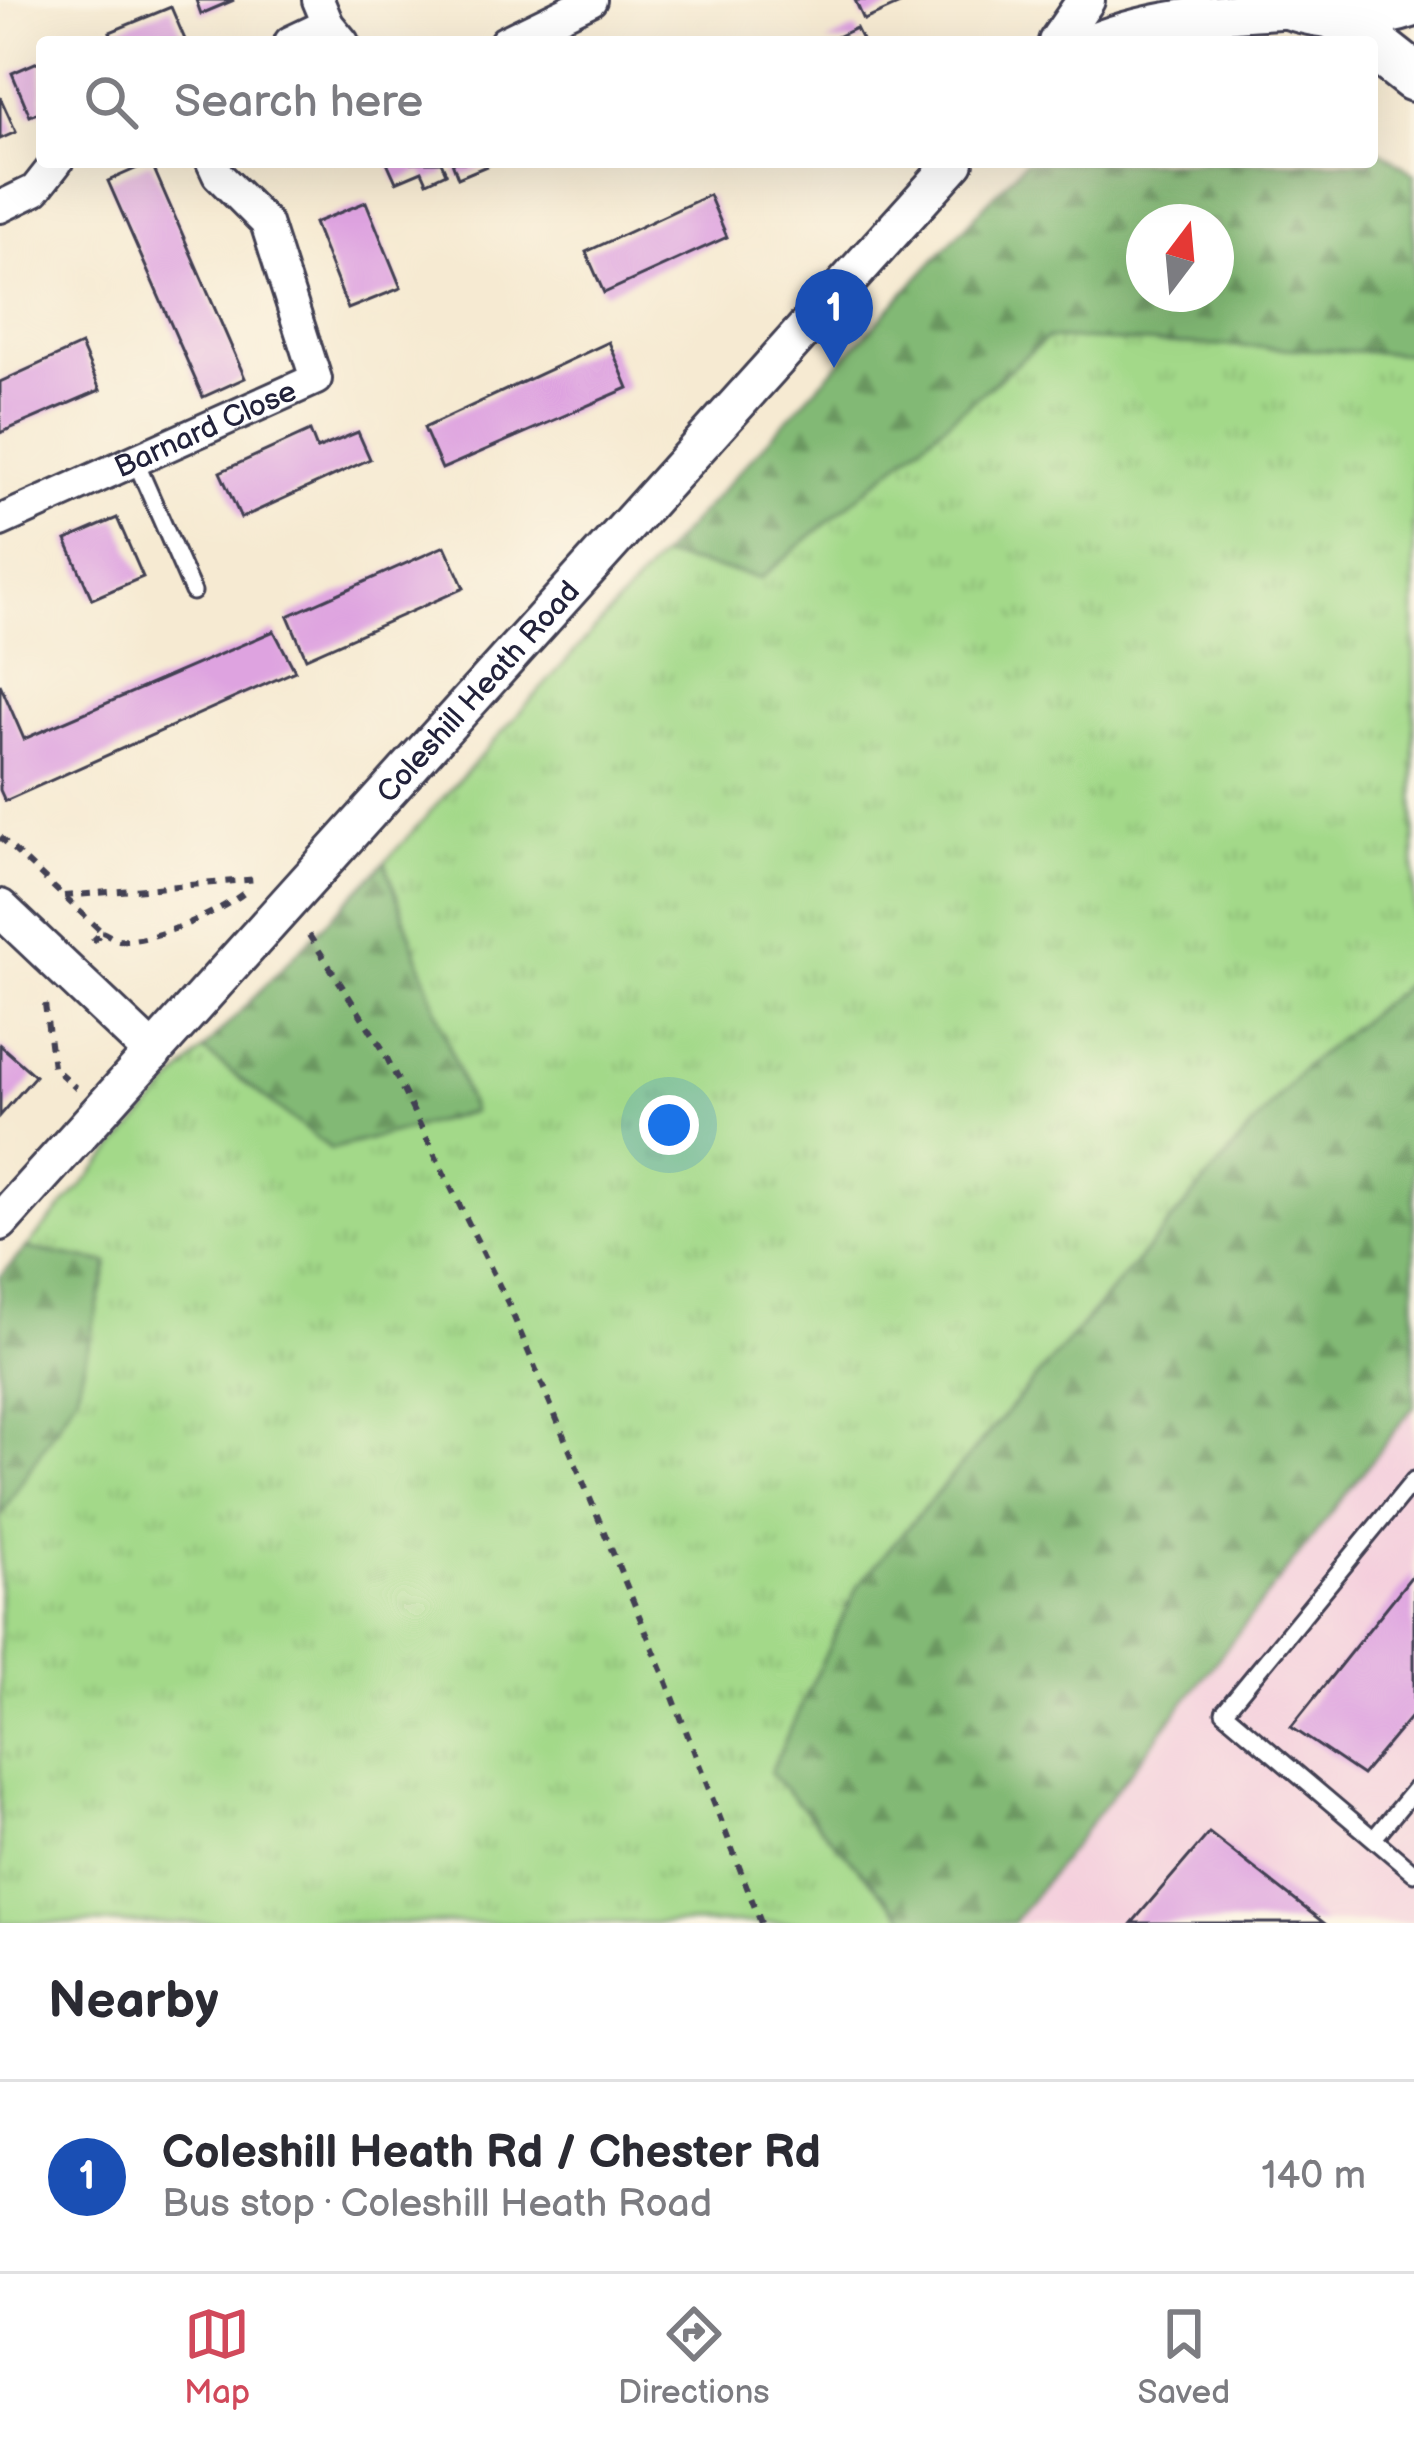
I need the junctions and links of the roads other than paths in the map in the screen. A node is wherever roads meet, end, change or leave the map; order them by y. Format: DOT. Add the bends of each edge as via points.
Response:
graph roads {
  1 [pos="591,0"];
  2 [pos="1086,0"];
  3 [pos="1414,2"];
  4 [pos="1304,8"];
  5 [pos="330,22"];
  6 [pos="302,36"];
  7 [pos="517,36"];
  8 [pos="1062,36"];
  9 [pos="1110,36"];
  10 [pos="1349,36"];
  11 [pos="1378,54"];
  12 [pos="1414,77"];
  13 [pos="52,168"];
  14 [pos="215,168"];
  15 [pos="950,168"];
  16 [pos="0,207"];
  17 [pos="135,460"];
  18 [pos="0,520"];
  19 [pos="193,592"];
  20 [pos="0,908"];
  21 [pos="153,1053"];
  22 [pos="0,1222"];
  23 [pos="1414,1480"];
  24 [pos="1414,1790"];
  25 [pos="1374,1838"];
  26 [pos="1414,1874"];
  1 -- 7 [label="street"];
  2 -- 8 [label="street"];
  3 -- 4 [label="highway" via="1389,11"];
  4 -- 9 [label="street" via="1202,14"];
  4 -- 10 [label="highway"];
  5 -- 6 [label="street"];
  11 -- 12 [label="highway"];
  13 -- 16 [label="street" via="35,190"];
  14 -- 17 [label="street, Barnard Close" via="266,223 316,380"];
  15 -- 21 [label="street, Coleshill Heath Road"];
  17 -- 18 [label="street, Barnard Close"];
  17 -- 19 [label="lane"];
  20 -- 21 [label="street"];
  21 -- 22 [label="street, Coleshill Heath Road"];
  23 -- 25 [label="lane" via="1224,1712"];
  24 -- 25 [label="lane"];
  25 -- 26 [label="lane"];
}
